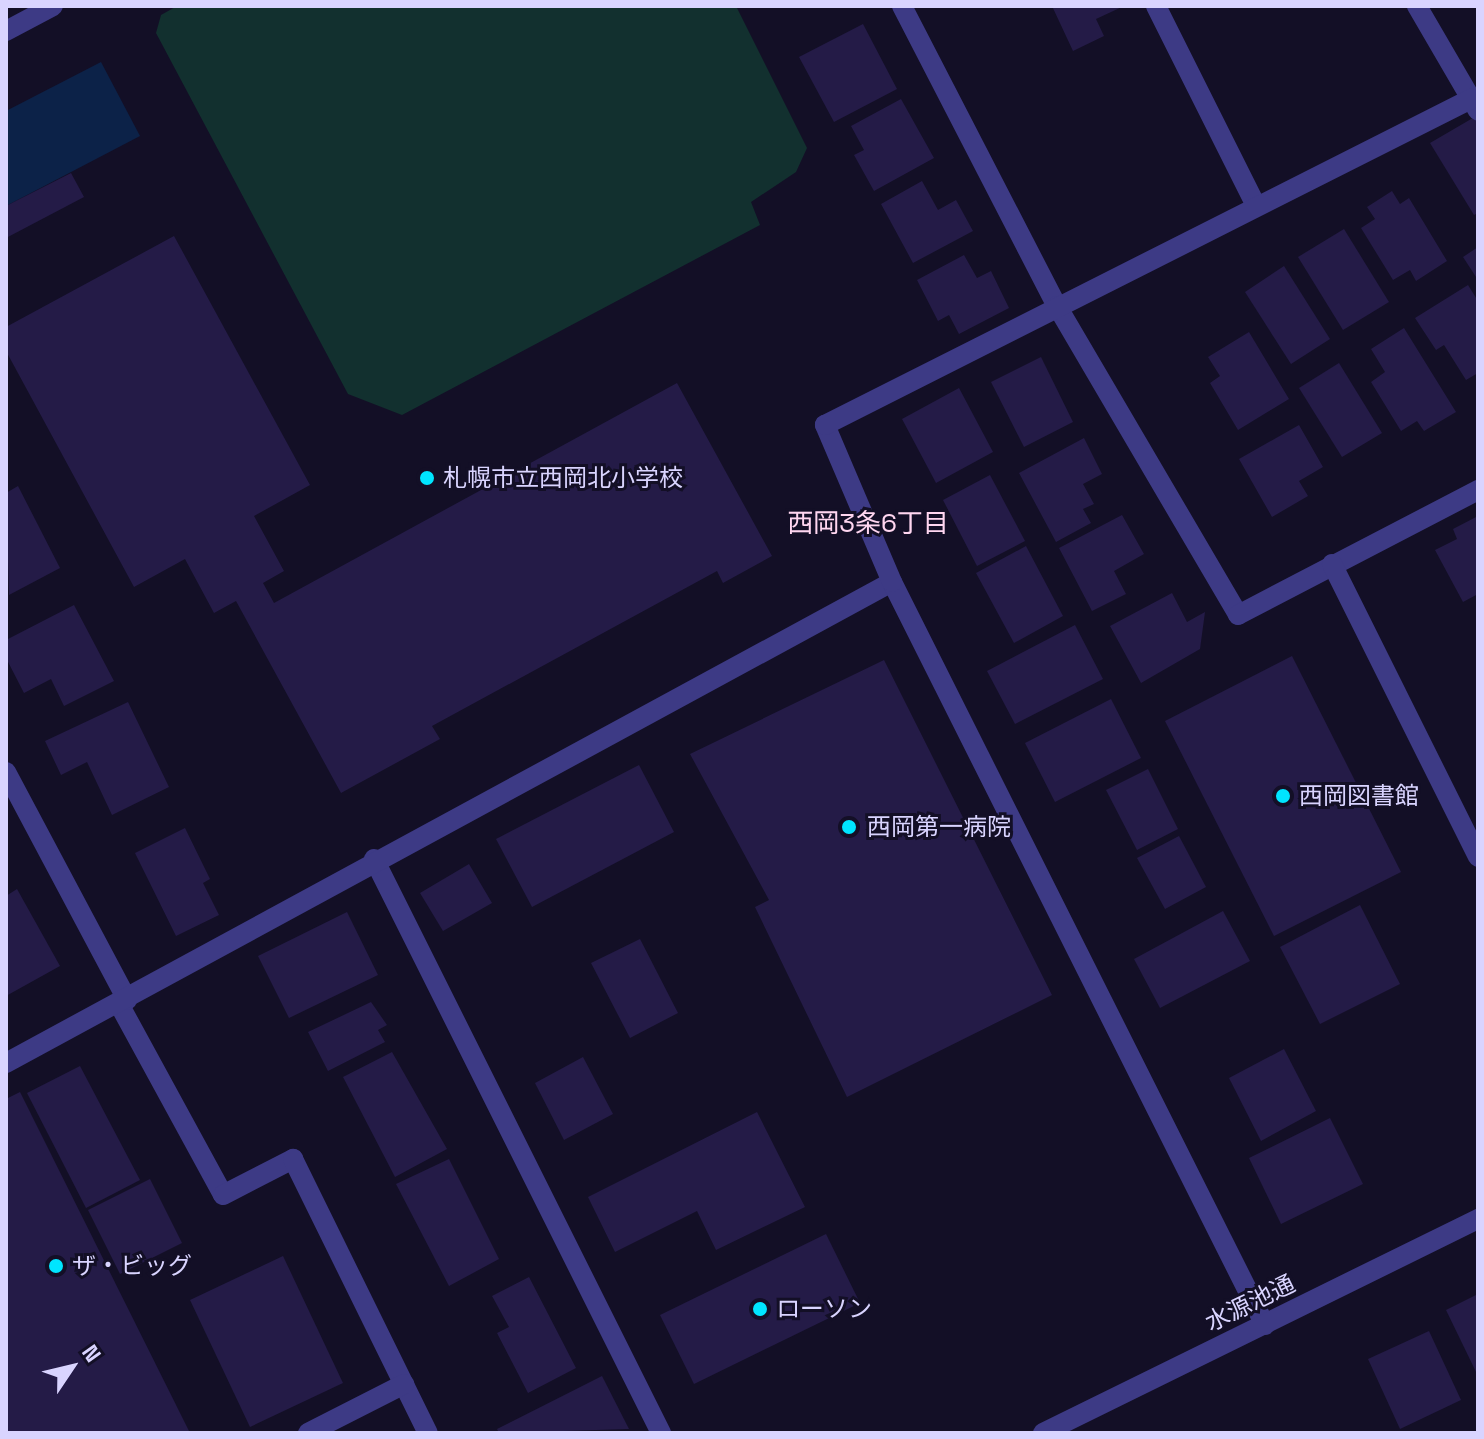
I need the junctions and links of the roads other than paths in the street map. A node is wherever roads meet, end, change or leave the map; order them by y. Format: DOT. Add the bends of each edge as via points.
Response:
graph roads {
  1 [pos="53,6"];
  2 [pos="902,6"];
  3 [pos="1156,6"];
  4 [pos="1417,6"];
  5 [pos="6,31"];
  6 [pos="1474,105"];
  7 [pos="1256,206"];
  8 [pos="1057,306"];
  9 [pos="1478,490"];
  10 [pos="1332,564"];
  11 [pos="892,582"];
  12 [pos="6,772"];
  13 [pos="1478,857"];
  14 [pos="374,859"];
  15 [pos="123,1002"];
  16 [pos="6,1063"];
  17 [pos="1478,1219"];
  18 [pos="1265,1325"];
  19 [pos="404,1384"];
  20 [pos="1056,1430"];
  21 [pos="308,1433"];
  22 [pos="428,1433"];
  23 [pos="661,1433"];
  1 -- 5 [label="street"];
  2 -- 8 [label="street"];
  3 -- 7 [label="street"];
  4 -- 6 [label="street"];
  6 -- 7 [label="street"];
  7 -- 8 [label="street"];
  8 -- 10 [label="street" via="1238,615"];
  8 -- 11 [label="street" via="825,425"];
  9 -- 10 [label="street"];
  10 -- 13 [label="street"];
  11 -- 14 [label="street"];
  11 -- 18 [label="street"];
  12 -- 15 [label="street"];
  14 -- 15 [label="street"];
  14 -- 23 [label="street"];
  15 -- 16 [label="street"];
  15 -- 19 [label="street" via="223,1195 293,1159"];
  17 -- 18 [label="street, 水源池通"];
  18 -- 20 [label="street, 水源池通"];
  19 -- 21 [label="street"];
  19 -- 22 [label="street"];
}
